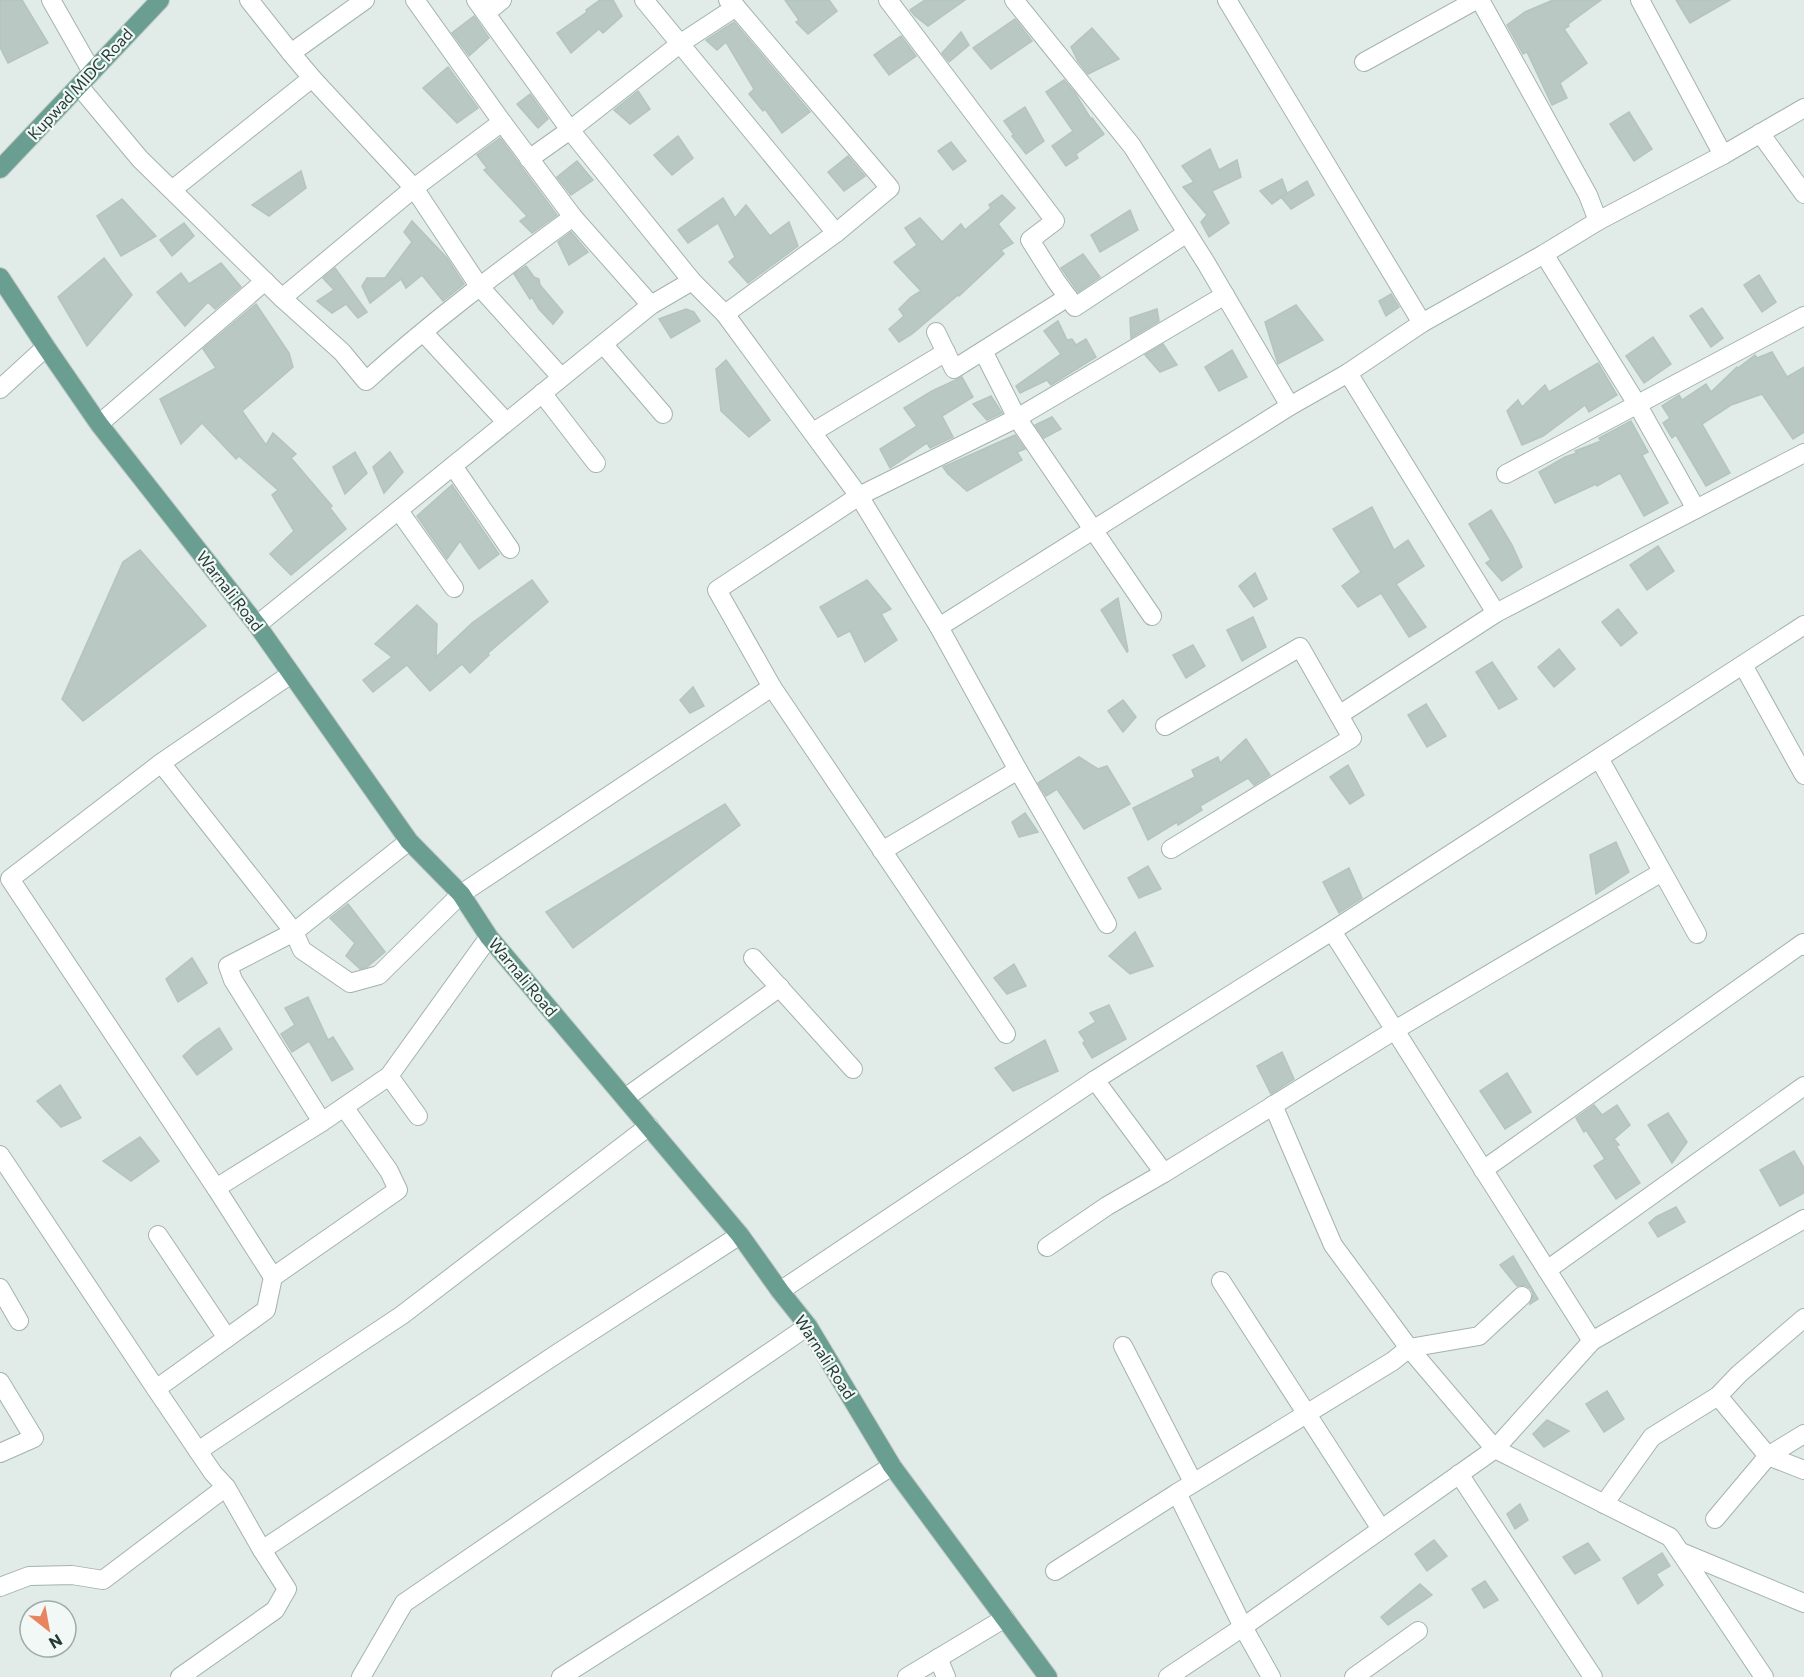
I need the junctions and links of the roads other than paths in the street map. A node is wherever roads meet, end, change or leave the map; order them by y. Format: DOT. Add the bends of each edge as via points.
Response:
graph roads {
  1 [pos="51,0"];
  2 [pos="160,0"];
  3 [pos="249,0"];
  4 [pos="366,0"];
  5 [pos="415,0"];
  6 [pos="502,0"];
  7 [pos="644,0"];
  8 [pos="888,0"];
  9 [pos="1014,0"];
  10 [pos="1227,0"];
  11 [pos="1478,0"];
  12 [pos="1640,0"];
  13 [pos="732,4"];
  14 [pos="481,6"];
  15 [pos="681,43"];
  16 [pos="291,53"];
  17 [pos="1364,62"];
  18 [pos="92,72"];
  19 [pos="312,78"];
  20 [pos="79,86"];
  21 [pos="1804,108"];
  22 [pos="502,122"];
  23 [pos="570,130"];
  24 [pos="1760,133"];
  25 [pos="1723,155"];
  26 [pos="529,159"];
  27 [pos="0,169"];
  28 [pos="414,188"];
  29 [pos="172,190"];
  30 [pos="1804,194"];
  31 [pos="573,217"];
  32 [pos="1598,221"];
  33 [pos="836,233"];
  34 [pos="1187,233"];
  35 [pos="1544,254"];
  36 [pos="0,277"];
  37 [pos="264,281"];
  38 [pos="692,281"];
  39 [pos="479,286"];
  40 [pos="1225,295"];
  41 [pos="1068,297"];
  42 [pos="282,298"];
  43 [pos="651,305"];
  44 [pos="725,314"];
  45 [pos="1804,316"];
  46 [pos="1422,323"];
  47 [pos="423,332"];
  48 [pos="936,332"];
  49 [pos="603,344"];
  50 [pos="46,347"];
  51 [pos="983,351"];
  52 [pos="945,352"];
  53 [pos="1348,373"];
  54 [pos="561,377"];
  55 [pos="0,389"];
  56 [pos="542,393"];
  57 [pos="1637,404"];
  58 [pos="1290,406"];
  59 [pos="663,414"];
  60 [pos="1017,418"];
  61 [pos="506,422"];
  62 [pos="99,424"];
  63 [pos="818,429"];
  64 [pos="1804,453"];
  65 [pos="596,463"];
  66 [pos="453,466"];
  67 [pos="1506,474"];
  68 [pos="859,496"];
  69 [pos="1696,510"];
  70 [pos="399,511"];
  71 [pos="1093,530"];
  72 [pos="510,549"];
  73 [pos="454,588"];
  74 [pos="1496,613"];
  75 [pos="1152,616"];
  76 [pos="257,625"];
  77 [pos="1804,625"];
  78 [pos="939,627"];
  79 [pos="1743,665"];
  80 [pos="291,674"];
  81 [pos="772,687"];
  82 [pos="1339,715"];
  83 [pos="1165,726"];
  84 [pos="1599,758"];
  85 [pos="161,763"];
  86 [pos="1018,770"];
  87 [pos="1804,775"];
  88 [pos="408,841"];
  89 [pos="1171,849"];
  90 [pos="882,851"];
  91 [pos="1662,872"];
  92 [pos="5,883"];
  93 [pos="461,894"];
  94 [pos="1107,924"];
  95 [pos="1332,931"];
  96 [pos="294,932"];
  97 [pos="1697,934"];
  98 [pos="489,937"];
  99 [pos="1804,946"];
  100 [pos="753,957"];
  101 [pos="780,987"];
  102 [pos="1395,1030"];
  103 [pos="1006,1034"];
  104 [pos="853,1069"];
  105 [pos="389,1076"];
  106 [pos="1095,1080"];
  107 [pos="1804,1086"];
  108 [pos="625,1098"];
  109 [pos="1273,1106"];
  110 [pos="344,1107"];
  111 [pos="418,1116"];
  112 [pos="322,1122"];
  113 [pos="649,1126"];
  114 [pos="0,1155"];
  115 [pos="1483,1170"];
  116 [pos="1164,1173"];
  117 [pos="216,1188"];
  118 [pos="1804,1219"];
  119 [pos="158,1235"];
  120 [pos="740,1235"];
  121 [pos="1047,1247"];
  122 [pos="1547,1270"];
  123 [pos="273,1277"];
  124 [pos="1221,1281"];
  125 [pos="0,1288"];
  126 [pos="780,1291"];
  127 [pos="1522,1296"];
  128 [pos="1804,1318"];
  129 [pos="19,1321"];
  130 [pos="808,1326"];
  131 [pos="227,1338"];
  132 [pos="1592,1341"];
  133 [pos="1123,1346"];
  134 [pos="1409,1348"];
  135 [pos="0,1382"];
  136 [pos="156,1389"];
  137 [pos="1718,1396"];
  138 [pos="1306,1413"];
  139 [pos="1804,1434"];
  140 [pos="1495,1449"];
  141 [pos="198,1451"];
  142 [pos="0,1453"];
  143 [pos="1768,1456"];
  144 [pos="892,1466"];
  145 [pos="1804,1470"];
  146 [pos="1459,1474"];
  147 [pos="1193,1482"];
  148 [pos="226,1487"];
  149 [pos="1178,1493"];
  150 [pos="1604,1504"];
  151 [pos="1715,1519"];
  152 [pos="1381,1529"];
  153 [pos="262,1551"];
  154 [pos="1680,1552"];
  155 [pos="1055,1571"];
  156 [pos="0,1587"];
  157 [pos="1804,1603"];
  158 [pos="1005,1618"];
  159 [pos="1244,1627"];
  160 [pos="1418,1631"];
  161 [pos="938,1658"];
  162 [pos="1359,1676"];
  163 [pos="180,1677"];
  164 [pos="361,1677"];
  165 [pos="561,1677"];
  166 [pos="907,1677"];
  167 [pos="946,1677"];
  168 [pos="1048,1677"];
  169 [pos="1168,1677"];
  170 [pos="1271,1677"];
  171 [pos="1593,1677"];
  172 [pos="1764,1677"];
  1 -- 18 [label="street"];
  2 -- 18 [label="main road, Kupwad MIDC Road"];
  3 -- 16 [label="street"];
  4 -- 16 [label="street"];
  5 -- 22 [label="street"];
  6 -- 14 [label="street"];
  7 -- 15 [label="street"];
  8 -- 41 [label="street" via="1055,221 1030,240"];
  9 -- 34 [label="street" via="1132,146"];
  10 -- 46 [label="street"];
  11 -- 17 [label="street"];
  11 -- 32 [label="street" via="1588,195"];
  12 -- 25 [label="street"];
  13 -- 15 [label="street"];
  13 -- 33 [label="street" via="890,188"];
  14 -- 23 [label="street"];
  15 -- 23 [label="street"];
  15 -- 33 [label="street"];
  16 -- 19 [label="street"];
  18 -- 20 [label="main road, Kupwad MIDC Road"];
  19 -- 28 [label="street"];
  19 -- 29 [label="street"];
  20 -- 27 [label="main road, Kupwad MIDC Road"];
  20 -- 29 [label="street" via="140,159"];
  21 -- 24 [label="street"];
  22 -- 26 [label="street"];
  22 -- 28 [label="street"];
  23 -- 26 [label="street"];
  23 -- 38 [label="street"];
  24 -- 25 [label="street"];
  24 -- 30 [label="street"];
  25 -- 32 [label="street"];
  26 -- 31 [label="street"];
  28 -- 39 [label="street"];
  28 -- 42 [label="street"];
  29 -- 37 [label="street"];
  31 -- 39 [label="street"];
  31 -- 43 [label="street"];
  32 -- 35 [label="street"];
  33 -- 44 [label="street"];
  34 -- 40 [label="street"];
  34 -- 41 [label="street" via="1076,307"];
  35 -- 46 [label="street"];
  35 -- 57 [label="street"];
  36 -- 50 [label="main road, Warnali Road"];
  37 -- 42 [label="street"];
  37 -- 62 [label="street"];
  38 -- 43 [label="street"];
  38 -- 44 [label="street"];
  39 -- 47 [label="street"];
  39 -- 54 [label="street"];
  40 -- 58 [label="street"];
  40 -- 60 [label="street"];
  41 -- 51 [label="street"];
  42 -- 47 [label="street" via="342,352 366,381"];
  43 -- 49 [label="street"];
  44 -- 68 [label="street"];
  45 -- 57 [label="street"];
  46 -- 53 [label="street"];
  47 -- 61 [label="street"];
  48 -- 52 [label="street"];
  49 -- 54 [label="street"];
  49 -- 59 [label="street"];
  50 -- 55 [label="street"];
  50 -- 62 [label="main road, Warnali Road"];
  51 -- 52 [label="street" via="954,369"];
  51 -- 60 [label="street"];
  52 -- 63 [label="street"];
  53 -- 58 [label="street"];
  53 -- 74 [label="street"];
  54 -- 56 [label="street"];
  56 -- 61 [label="street"];
  56 -- 65 [label="street"];
  57 -- 67 [label="street"];
  57 -- 69 [label="street"];
  58 -- 71 [label="street"];
  60 -- 68 [label="street"];
  60 -- 71 [label="street"];
  61 -- 66 [label="street"];
  62 -- 76 [label="main road, Warnali Road"];
  64 -- 69 [label="street"];
  66 -- 70 [label="street"];
  66 -- 72 [label="street"];
  68 -- 78 [label="street"];
  68 -- 81 [label="street" via="717,590"];
  69 -- 74 [label="street"];
  70 -- 73 [label="street"];
  70 -- 76 [label="street"];
  71 -- 75 [label="street"];
  71 -- 78 [label="street"];
  74 -- 82 [label="street"];
  76 -- 80 [label="main road, Warnali Road"];
  77 -- 79 [label="street"];
  78 -- 86 [label="street"];
  79 -- 84 [label="street"];
  79 -- 87 [label="street"];
  80 -- 85 [label="street"];
  80 -- 88 [label="main road, Warnali Road"];
  81 -- 90 [label="street"];
  81 -- 93 [label="street"];
  82 -- 83 [label="street" via="1300,647"];
  82 -- 89 [label="street" via="1352,738"];
  84 -- 91 [label="street"];
  84 -- 95 [label="street"];
  85 -- 92 [label="street"];
  85 -- 96 [label="street"];
  86 -- 90 [label="street"];
  86 -- 94 [label="street"];
  88 -- 93 [label="main road, Warnali Road"];
  88 -- 96 [label="street"];
  90 -- 103 [label="street"];
  91 -- 97 [label="street"];
  91 -- 102 [label="street"];
  92 -- 117 [label="street"];
  93 -- 96 [label="street" via="379,975 350,983 302,950"];
  93 -- 98 [label="main road, Warnali Road"];
  95 -- 102 [label="street"];
  95 -- 106 [label="street"];
  96 -- 112 [label="street" via="228,966"];
  98 -- 105 [label="street"];
  98 -- 108 [label="main road, Warnali Road"];
  99 -- 115 [label="street" via="1803,943"];
  100 -- 101 [label="street"];
  101 -- 104 [label="street"];
  101 -- 108 [label="street"];
  102 -- 109 [label="street"];
  102 -- 115 [label="street"];
  105 -- 110 [label="street"];
  105 -- 111 [label="street"];
  106 -- 116 [label="street"];
  106 -- 126 [label="street"];
  107 -- 122 [label="street"];
  108 -- 113 [label="main road, Warnali Road"];
  109 -- 116 [label="street"];
  109 -- 134 [label="street" via="1333,1245"];
  110 -- 112 [label="street"];
  110 -- 123 [label="street" via="398,1190"];
  112 -- 117 [label="street"];
  113 -- 120 [label="main road, Warnali Road"];
  113 -- 141 [label="street" via="402,1315"];
  114 -- 136 [label="street"];
  115 -- 122 [label="street"];
  116 -- 121 [label="street"];
  117 -- 123 [label="street"];
  118 -- 132 [label="street"];
  119 -- 131 [label="street"];
  120 -- 126 [label="main road, Warnali Road"];
  120 -- 153 [label="street"];
  122 -- 132 [label="street"];
  123 -- 131 [label="street" via="266,1310"];
  124 -- 138 [label="street"];
  125 -- 129 [label="street"];
  126 -- 130 [label="main road, Warnali Road"];
  127 -- 134 [label="street" via="1479,1336"];
  128 -- 137 [label="street"];
  130 -- 144 [label="main road, Warnali Road"];
  130 -- 164 [label="street" via="404,1603"];
  131 -- 136 [label="street"];
  132 -- 140 [label="street"];
  133 -- 147 [label="street"];
  134 -- 138 [label="street"];
  134 -- 140 [label="street"];
  135 -- 142 [label="street" via="34,1438"];
  136 -- 141 [label="street"];
  137 -- 143 [label="street"];
  137 -- 150 [label="street" via="1652,1437"];
  138 -- 147 [label="street"];
  138 -- 152 [label="street"];
  139 -- 143 [label="street"];
  140 -- 146 [label="street"];
  140 -- 150 [label="street"];
  141 -- 148 [label="street"];
  143 -- 145 [label="street"];
  143 -- 151 [label="street"];
  144 -- 158 [label="main road, Warnali Road"];
  144 -- 165 [label="street"];
  146 -- 152 [label="street"];
  146 -- 171 [label="street"];
  147 -- 149 [label="street"];
  148 -- 153 [label="street"];
  148 -- 156 [label="street" via="104,1580 72,1575 29,1576"];
  149 -- 155 [label="street"];
  149 -- 159 [label="street"];
  150 -- 154 [label="street" via="1670,1537"];
  152 -- 159 [label="street"];
  153 -- 163 [label="street" via="287,1589 275,1610"];
  154 -- 157 [label="street"];
  154 -- 172 [label="street"];
  158 -- 161 [label="street"];
  158 -- 168 [label="main road, Warnali Road"];
  159 -- 169 [label="street"];
  159 -- 170 [label="street"];
  160 -- 162 [label="street"];
  161 -- 166 [label="street"];
  161 -- 167 [label="street"];
}
